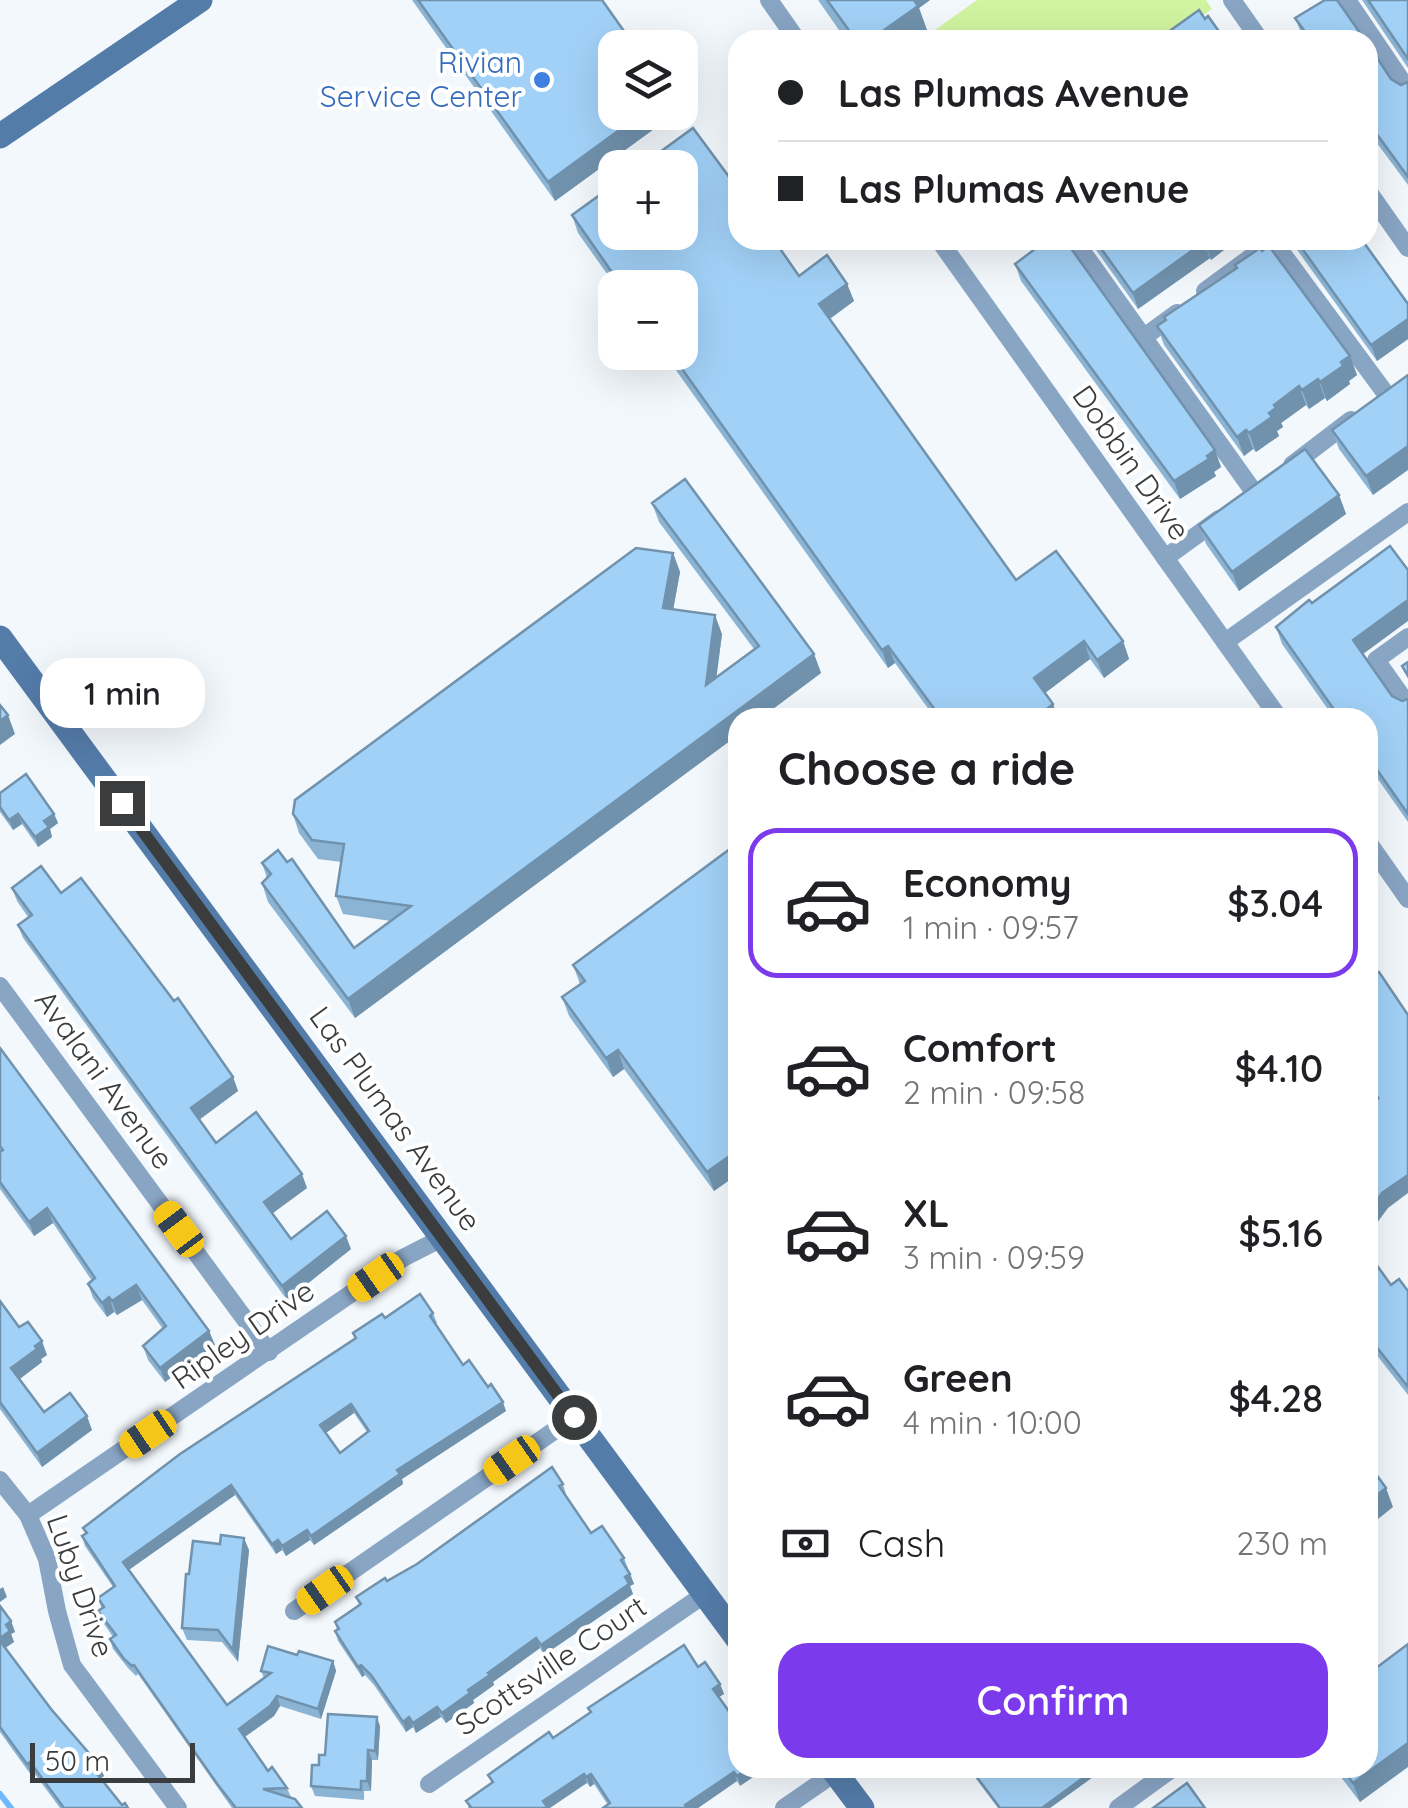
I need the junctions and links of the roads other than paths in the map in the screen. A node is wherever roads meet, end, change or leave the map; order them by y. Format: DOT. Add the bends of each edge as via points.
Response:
graph roads {
  1 [pos="200,0"];
  2 [pos="769,0"];
  3 [pos="1232,0"];
  4 [pos="1346,0"];
  5 [pos="790,30"];
  6 [pos="1253,30"];
  7 [pos="1367,30"];
  8 [pos="1378,46"];
  9 [pos="1408,90"];
  10 [pos="0,136"];
  11 [pos="1378,205"];
  12 [pos="1408,248"];
  13 [pos="947,250"];
  14 [pos="1081,250"];
  15 [pos="1259,250"];
  16 [pos="1279,250"];
  17 [pos="1144,337"];
  18 [pos="1254,492"];
  19 [pos="1406,518"];
  20 [pos="1165,558"];
  21 [pos="1408,637"];
  22 [pos="0,638"];
  23 [pos="1225,642"];
  24 [pos="1408,705"];
  25 [pos="1271,708"];
  26 [pos="1378,856"];
  27 [pos="1408,900"];
  28 [pos="0,986"];
  29 [pos="442,1238"];
  30 [pos="269,1352"];
  31 [pos="574,1417"];
  32 [pos="0,1480"];
  33 [pos="28,1515"];
  34 [pos="705,1594"];
  35 [pos="294,1611"];
  36 [pos="728,1625"];
  37 [pos="823,1778"];
  38 [pos="840,1778"];
  39 [pos="1159,1778"];
  40 [pos="429,1784"];
  41 [pos="178,1808"];
  42 [pos="784,1808"];
  43 [pos="862,1808"];
  44 [pos="1118,1808"];
  1 -- 10 [label="street"];
  2 -- 5 [label="street"];
  3 -- 6 [label="street"];
  4 -- 7 [label="street"];
  8 -- 9 [label="street"];
  11 -- 12 [label="street"];
  13 -- 20 [label="street, Dobbin Drive"];
  14 -- 17 [label="street"];
  15 -- 17 [label="street"];
  16 -- 18 [label="street" via="1379,400"];
  17 -- 18 [label="street"];
  18 -- 20 [label="street"];
  19 -- 23 [label="street"];
  20 -- 23 [label="street, Dobbin Drive"];
  21 -- 24 [label="street" via="1376,660"];
  22 -- 29 [label="street, Las Plumas Avenue"];
  23 -- 25 [label="street, Dobbin Drive"];
  26 -- 27 [label="street"];
  28 -- 30 [label="street, Avalani Avenue"];
  29 -- 30 [label="street, Ripley Drive"];
  29 -- 31 [label="street, Las Plumas Avenue"];
  30 -- 33 [label="street, Ripley Drive"];
  31 -- 34 [label="street, Las Plumas Avenue"];
  31 -- 35 [label="street"];
  32 -- 33 [label="street, Luby Drive"];
  33 -- 41 [label="street, Luby Drive" via="47,1559 72,1665"];
  34 -- 36 [label="street, Las Plumas Avenue"];
  34 -- 40 [label="street, Scottsville Court"];
  37 -- 42 [label="street"];
  38 -- 43 [label="street"];
  39 -- 44 [label="street"];
}
